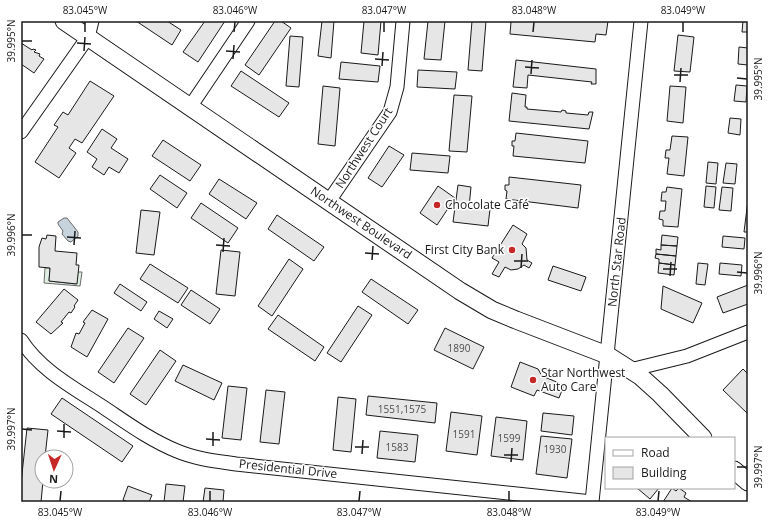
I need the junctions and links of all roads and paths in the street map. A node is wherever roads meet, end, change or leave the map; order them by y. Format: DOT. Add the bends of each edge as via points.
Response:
graph roads {
  1 [pos="64,21"];
  2 [pos="248,21"];
  3 [pos="403,21"];
  4 [pos="641,21"];
  5 [pos="90,29"];
  6 [pos="190,107"];
  7 [pos="21,132"];
  8 [pos="329,202"];
  9 [pos="748,332"];
  10 [pos="21,340"];
  11 [pos="608,355"];
  12 [pos="630,370"];
  13 [pos="702,437"];
  14 [pos="735,471"];
  15 [pos="748,482"];
  16 [pos="592,502"];
  1 -- 5 [label="main road, Northwest Boulevard"];
  2 -- 6 [label="street"];
  3 -- 8 [label="street, Northwest Court" via="397,87 390,112"];
  4 -- 11 [label="street, North Star Road"];
  5 -- 6 [label="main road, Northwest Boulevard"];
  5 -- 7 [label="street"];
  6 -- 8 [label="main road, Northwest Boulevard"];
  8 -- 11 [label="main road, Northwest Boulevard" via="492,310"];
  9 -- 12 [label="street" via="687,356"];
  10 -- 16 [label="street, Presidential Drive" via="49,371 128,424 172,449 198,458"];
  11 -- 12 [label="main road, Northwest Boulevard"];
  11 -- 16 [label="street, North Star Road"];
  12 -- 13 [label="main road, Northwest Boulevard" via="660,394"];
  14 -- 15 [label="main road"];
}
